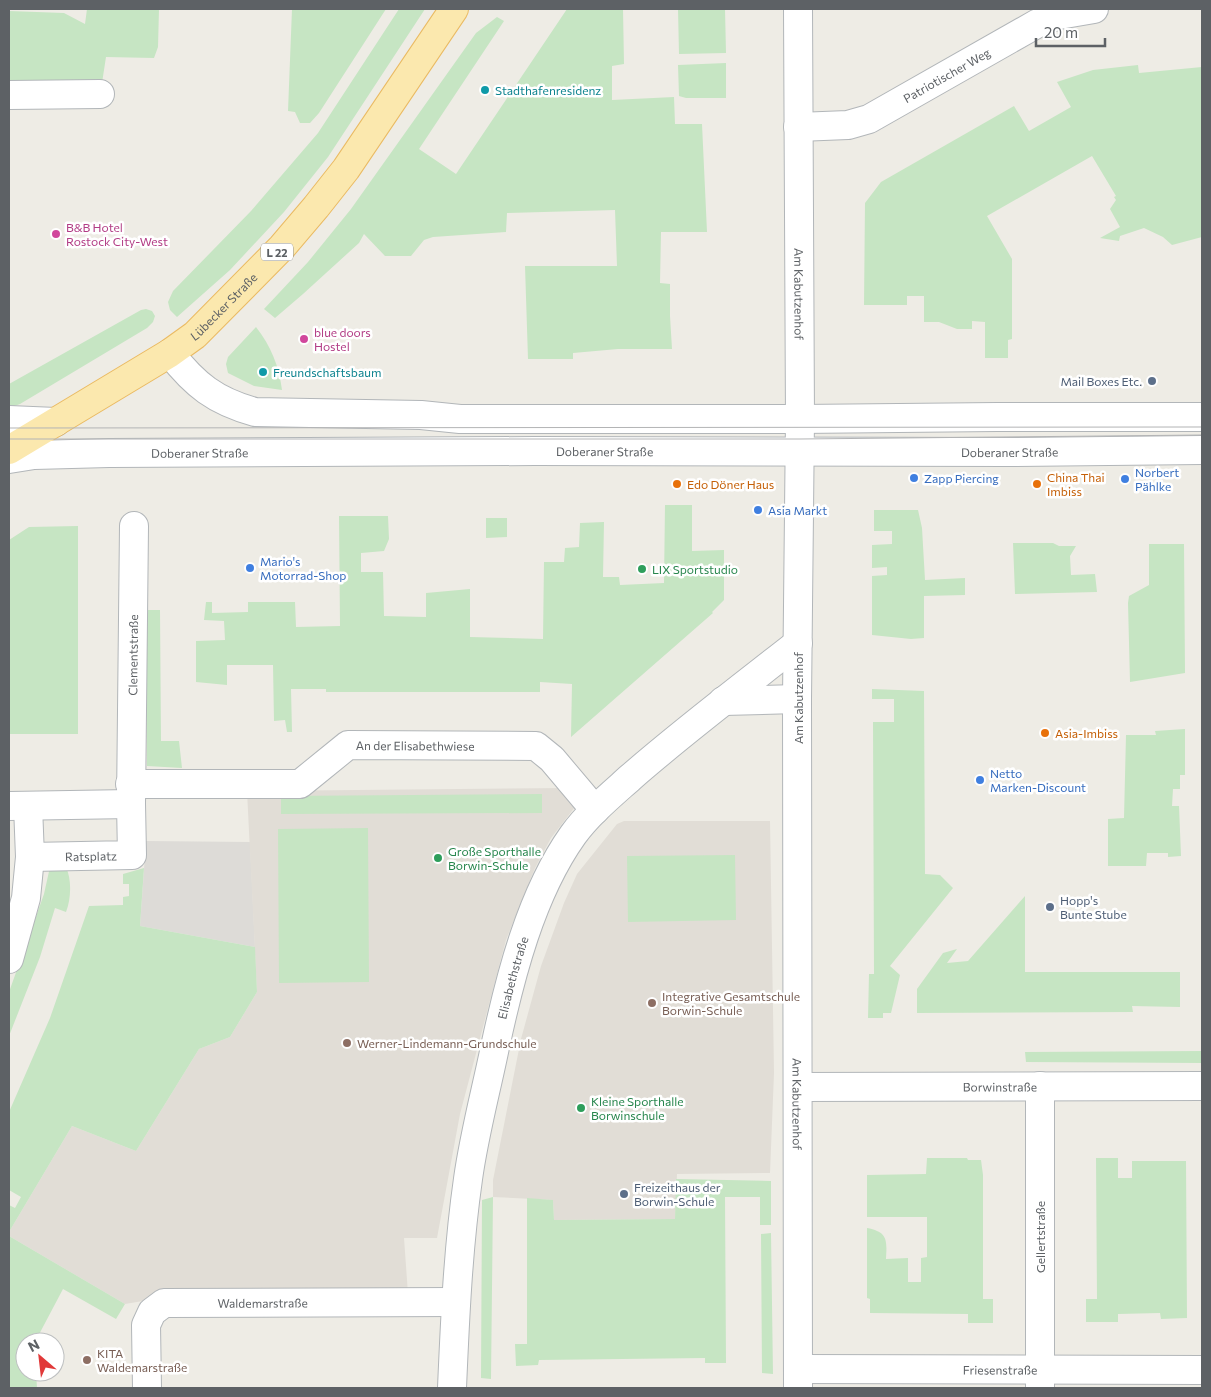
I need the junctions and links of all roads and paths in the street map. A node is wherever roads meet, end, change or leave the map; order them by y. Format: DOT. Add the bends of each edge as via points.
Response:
graph roads {
  1 [pos="454,9"];
  2 [pos="798,9"];
  3 [pos="1094,9"];
  4 [pos="100,94"];
  5 [pos="9,95"];
  6 [pos="798,127"];
  7 [pos="170,352"];
  8 [pos="1202,417"];
  9 [pos="800,419"];
  10 [pos="9,420"];
  11 [pos="56,422"];
  12 [pos="9,450"];
  13 [pos="1202,450"];
  14 [pos="800,452"];
  15 [pos="9,459"];
  16 [pos="134,526"];
  17 [pos="798,643"];
  18 [pos="797,699"];
  19 [pos="723,701"];
  20 [pos="131,794"];
  21 [pos="18,806"];
  22 [pos="595,810"];
  23 [pos="30,857"];
  24 [pos="9,959"];
  25 [pos="1040,1086"];
  26 [pos="1202,1086"];
  27 [pos="798,1087"];
  28 [pos="456,1302"];
  29 [pos="1202,1370"];
  30 [pos="798,1378"];
  31 [pos="1040,1379"];
  32 [pos="147,1388"];
  33 [pos="452,1388"];
  1 -- 7 [label="main road, Lübecker Straße / L 22" via="351,162 316,207 195,335"];
  2 -- 6 [label="street, Am Kabutzenhof"];
  3 -- 6 [label="street, Patriotischer Weg" via="1059,15 1038,23 869,119 840,126"];
  4 -- 5 [label="street"];
  6 -- 9 [label="street, Am Kabutzenhof"];
  7 -- 9 [label="street" via="186,373 206,390 233,406 255,412 421,415 460,419"];
  7 -- 11 [label="main road, Lübecker Straße / L 22"];
  8 -- 9 [label="street"];
  9 -- 14 [label="street, Am Kabutzenhof"];
  10 -- 11 [label="street"];
  11 -- 12 [label="main road, Lübecker Straße / L 22"];
  13 -- 14 [label="street, Doberaner Straße"];
  14 -- 15 [label="street, Doberaner Straße" via="85,453"];
  14 -- 17 [label="street, Am Kabutzenhof"];
  16 -- 20 [label="street, Clementstraße"];
  17 -- 18 [label="street, Am Kabutzenhof"];
  17 -- 19 [label="street, Elisabethstraße"];
  18 -- 19 [label="street"];
  18 -- 27 [label="street, Am Kabutzenhof"];
  19 -- 22 [label="street, Elisabethstraße"];
  20 -- 21 [label="street"];
  20 -- 22 [label="street, An der Elisabethwiese" via="300,784 348,745 536,746 552,759"];
  20 -- 23 [label="street, Ratsplatz" via="132,855"];
  21 -- 23 [label="street"];
  22 -- 28 [label="street, Elisabethstraße" via="574,834 540,892 505,1003 468,1178"];
  23 -- 24 [label="street" via="26,898"];
  25 -- 26 [label="street, Borwinstraße"];
  25 -- 27 [label="street, Borwinstraße"];
  25 -- 31 [label="street, Gellertstraße"];
  27 -- 30 [label="street, Am Kabutzenhof"];
  28 -- 32 [label="street, Waldemarstraße" via="164,1303 152,1312 146,1325"];
  28 -- 33 [label="street, Elisabethstraße"];
  29 -- 31 [label="street, Friesenstraße"];
  30 -- 31 [label="street, Friesenstraße"];
}
